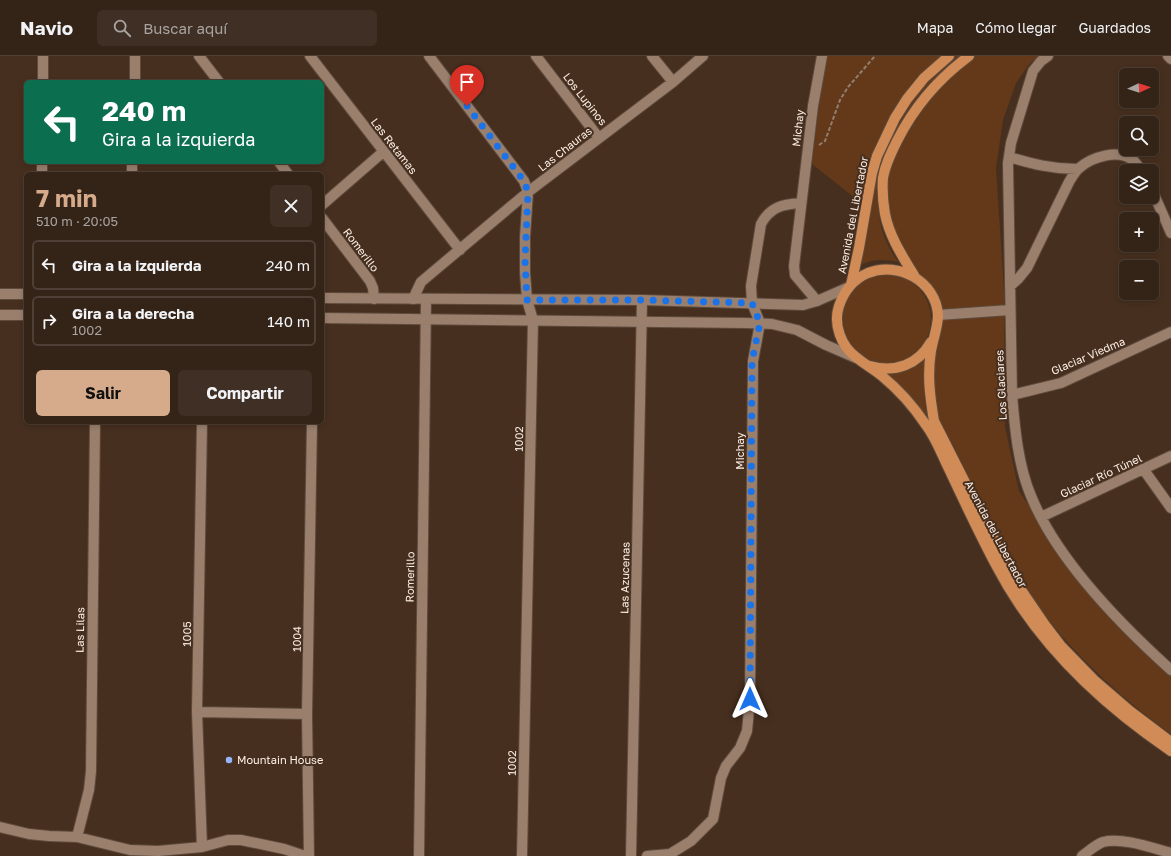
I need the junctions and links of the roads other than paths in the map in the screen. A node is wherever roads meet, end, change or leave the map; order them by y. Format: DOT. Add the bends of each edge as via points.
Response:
graph roads {
  1 [pos="43,56"];
  2 [pos="135,56"];
  3 [pos="199,56"];
  4 [pos="310,56"];
  5 [pos="429,56"];
  6 [pos="536,56"];
  7 [pos="652,56"];
  8 [pos="704,56"];
  9 [pos="822,56"];
  10 [pos="949,56"];
  11 [pos="969,56"];
  12 [pos="1048,56"];
  13 [pos="1168,56"];
  14 [pos="1171,59"];
  15 [pos="43,80"];
  16 [pos="135,80"];
  17 [pos="217,80"];
  18 [pos="673,82"];
  19 [pos="599,138"];
  20 [pos="383,152"];
  21 [pos="1009,157"];
  22 [pos="1136,164"];
  23 [pos="1077,169"];
  24 [pos="528,192"];
  25 [pos="324,203"];
  26 [pos="801,203"];
  27 [pos="1158,204"];
  28 [pos="324,221"];
  29 [pos="1171,233"];
  30 [pos="460,250"];
  31 [pos="915,277"];
  32 [pos="850,286"];
  33 [pos="1010,286"];
  34 [pos="0,294"];
  35 [pos="24,294"];
  36 [pos="324,298"];
  37 [pos="374,298"];
  38 [pos="413,299"];
  39 [pos="426,299"];
  40 [pos="527,300"];
  41 [pos="642,300"];
  42 [pos="817,301"];
  43 [pos="752,303"];
  44 [pos="1010,310"];
  45 [pos="0,315"];
  46 [pos="24,315"];
  47 [pos="938,315"];
  48 [pos="324,318"];
  49 [pos="426,319"];
  50 [pos="533,320"];
  51 [pos="642,322"];
  52 [pos="760,323"];
  53 [pos="1171,332"];
  54 [pos="933,338"];
  55 [pos="856,358"];
  56 [pos="867,365"];
  57 [pos="1012,395"];
  58 [pos="95,424"];
  59 [pos="202,424"];
  60 [pos="312,424"];
  61 [pos="1171,456"];
  62 [pos="1144,470"];
  63 [pos="1171,508"];
  64 [pos="1041,517"];
  65 [pos="1171,670"];
  66 [pos="198,712"];
  67 [pos="308,714"];
  68 [pos="1171,742"];
  69 [pos="1171,751"];
  70 [pos="0,827"];
  71 [pos="77,837"];
  72 [pos="202,847"];
  73 [pos="284,853"];
  74 [pos="1171,853"];
  75 [pos="158,854"];
  76 [pos="305,856"];
  77 [pos="309,856"];
  78 [pos="419,856"];
  79 [pos="522,856"];
  80 [pos="631,856"];
  81 [pos="647,856"];
  82 [pos="1082,856"];
  1 -- 15 [label="street"];
  2 -- 16 [label="street"];
  3 -- 17 [label="street"];
  4 -- 20 [label="street, Las Retamas"];
  5 -- 24 [label="street" via="524,181"];
  6 -- 19 [label="street, Los Lupinos"];
  7 -- 18 [label="street"];
  8 -- 18 [label="street, Las Chauras"];
  9 -- 26 [label="street, Michay"];
  10 -- 32 [label="main road, Avenida del Libertador" via="924,78 907,99 877,156"];
  11 -- 31 [label="main road, Avenida del Libertador" via="927,94 910,116 885,167 882,185 885,214 893,240"];
  12 -- 21 [label="street, Los Glaciares" via="1033,71"];
  13 -- 14 [label="street"];
  18 -- 19 [label="street, Las Chauras"];
  19 -- 24 [label="street, Las Chauras"];
  20 -- 25 [label="street"];
  20 -- 30 [label="street, Las Retamas"];
  21 -- 23 [label="street" via="1056,169"];
  21 -- 33 [label="street, Los Glaciares"];
  22 -- 23 [label="street" via="1121,155 1107,155 1090,160"];
  23 -- 33 [label="street" via="1027,268"];
  24 -- 30 [label="street, Las Chauras"];
  24 -- 40 [label="street, 1002" via="525,237"];
  26 -- 42 [label="street, Michay" via="795,275"];
  26 -- 43 [label="street" via="776,208 766,215 761,224 751,286"];
  27 -- 29 [label="street"];
  28 -- 37 [label="street, Romerillo" via="370,281"];
  30 -- 38 [label="street, Las Chauras" via="421,282"];
  31 -- 32 [label="main road, Avenida del Libertador" via="902,271 875,270"];
  31 -- 47 [label="main road, Avenida del Libertador" via="933,298"];
  32 -- 42 [label="street"];
  32 -- 55 [label="main road, Avenida del Libertador" via="838,309 838,323 841,337"];
  33 -- 44 [label="street, Los Glaciares"];
  34 -- 35 [label="street"];
  36 -- 37 [label="street"];
  37 -- 38 [label="street"];
  38 -- 39 [label="street"];
  39 -- 40 [label="street"];
  39 -- 49 [label="street, Romerillo"];
  40 -- 41 [label="street"];
  40 -- 50 [label="street, 1002"];
  41 -- 43 [label="street"];
  41 -- 51 [label="street, Las Azucenas"];
  42 -- 43 [label="street" via="803,305"];
  43 -- 52 [label="street"];
  44 -- 47 [label="street"];
  44 -- 57 [label="street, Los Glaciares"];
  45 -- 46 [label="street"];
  47 -- 54 [label="main road, Avenida del Libertador"];
  48 -- 49 [label="street"];
  49 -- 50 [label="street"];
  49 -- 78 [label="street, Romerillo"];
  50 -- 51 [label="street"];
  50 -- 79 [label="street, 1002"];
  51 -- 52 [label="street"];
  51 -- 80 [label="street, Las Azucenas"];
  52 -- 55 [label="street" via="797,330"];
  52 -- 81 [label="street, Michay" via="752,361 748,731 720,778 713,819 691,841 670,854"];
  53 -- 57 [label="street, Glaciar Viedma" via="1061,383"];
  54 -- 56 [label="main road, Avenida del Libertador" via="918,359 906,365 880,368"];
  54 -- 68 [label="main road, Avenida del Libertador" via="929,376 934,420 1014,581 1045,626 1080,666 1130,711"];
  55 -- 56 [label="main road, Avenida del Libertador"];
  56 -- 69 [label="main road, Avenida del Libertador" via="897,391 928,428 996,566 1039,631 1082,681 1105,702"];
  57 -- 64 [label="street, Los Glaciares" via="1023,471 1030,496"];
  58 -- 71 [label="street, Las Lilas" via="91,771"];
  59 -- 66 [label="street, 1005"];
  60 -- 67 [label="street, 1004"];
  61 -- 62 [label="street, Glaciar Río Túnel"];
  62 -- 63 [label="street"];
  62 -- 64 [label="street, Glaciar Río Túnel"];
  64 -- 65 [label="street, Los Glaciares" via="1062,552 1084,579 1119,620"];
  66 -- 67 [label="street"];
  66 -- 72 [label="street, 1005"];
  67 -- 77 [label="street, 1004"];
  70 -- 71 [label="street" via="36,835"];
  71 -- 75 [label="street"];
  72 -- 73 [label="street" via="228,840 242,840"];
  72 -- 75 [label="street"];
  73 -- 76 [label="street"];
  74 -- 82 [label="street" via="1120,841 1103,842"];
}
